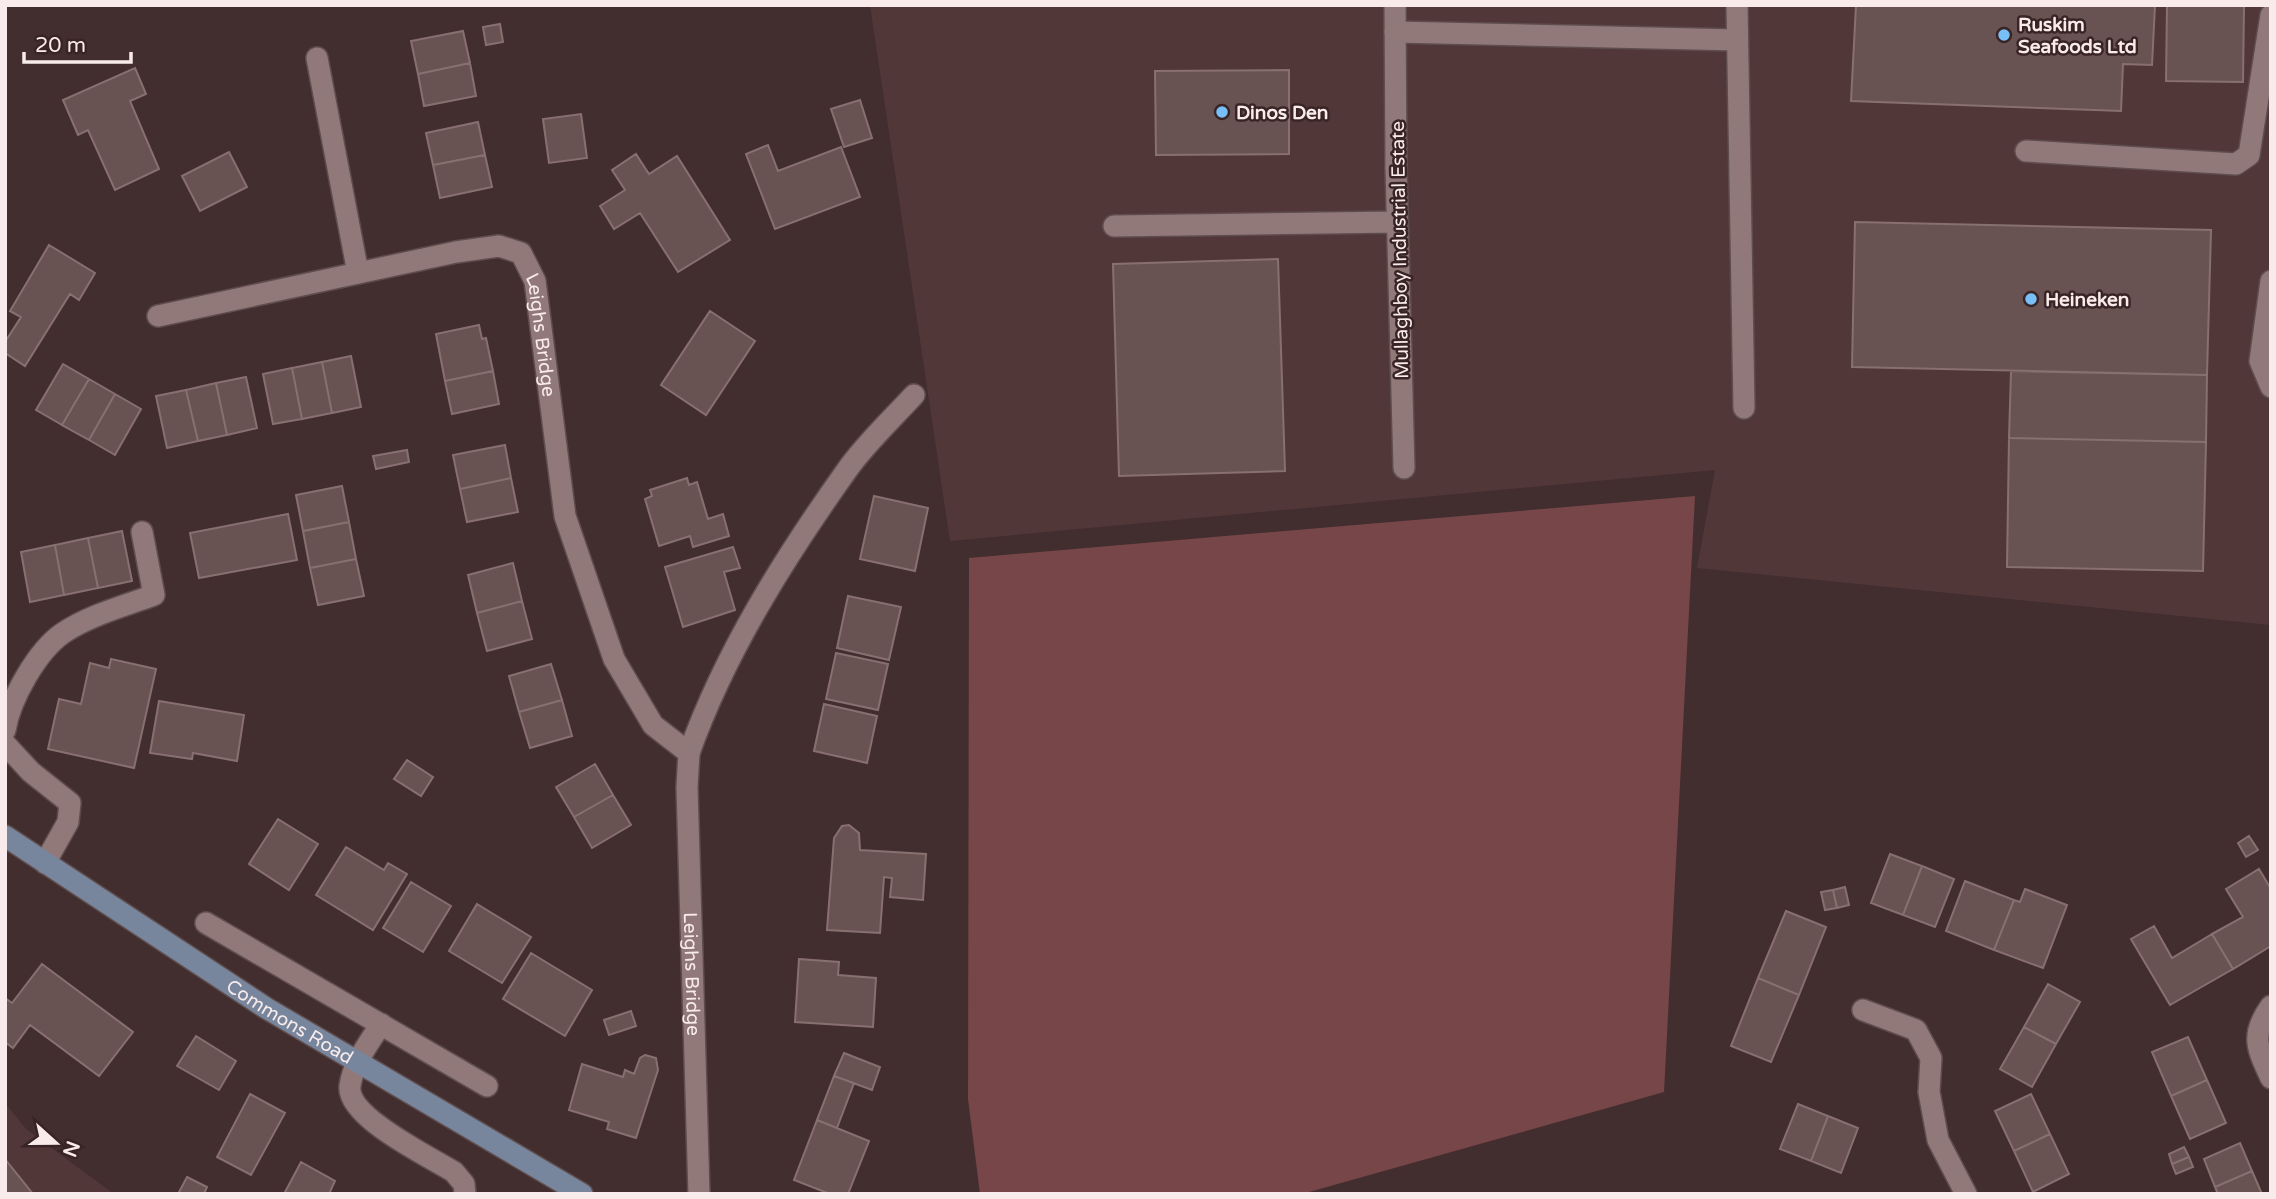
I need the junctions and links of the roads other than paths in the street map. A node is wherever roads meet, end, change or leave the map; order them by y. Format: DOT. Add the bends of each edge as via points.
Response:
graph roads {
  1 [pos="1395,5"];
  2 [pos="1737,5"];
  3 [pos="2271,15"];
  4 [pos="1395,32"];
  5 [pos="1737,40"];
  6 [pos="317,58"];
  7 [pos="2026,151"];
  8 [pos="1396,222"];
  9 [pos="1114,226"];
  10 [pos="358,273"];
  11 [pos="2271,281"];
  12 [pos="158,316"];
  13 [pos="2271,387"];
  14 [pos="914,395"];
  15 [pos="1744,408"];
  16 [pos="1404,468"];
  17 [pos="142,533"];
  18 [pos="5,730"];
  19 [pos="5,744"];
  20 [pos="690,753"];
  21 [pos="5,836"];
  22 [pos="45,863"];
  23 [pos="206,923"];
  24 [pos="2271,1006"];
  25 [pos="1863,1010"];
  26 [pos="381,1024"];
  27 [pos="357,1063"];
  28 [pos="2271,1078"];
  29 [pos="487,1086"];
  30 [pos="465,1194"];
  31 [pos="582,1194"];
  32 [pos="699,1194"];
  33 [pos="1966,1194"];
  1 -- 4 [label="street, Mullaghboy Industrial Estate"];
  2 -- 5 [label="street"];
  3 -- 7 [label="street" via="2249,155 2236,164"];
  4 -- 5 [label="street"];
  4 -- 8 [label="street, Mullaghboy Industrial Estate"];
  5 -- 15 [label="street"];
  6 -- 10 [label="street"];
  8 -- 9 [label="street"];
  8 -- 16 [label="street, Mullaghboy Industrial Estate"];
  10 -- 12 [label="street, Leighs Bridge"];
  10 -- 20 [label="street, Leighs Bridge" via="499,246 522,253 534,281 565,516 614,659 653,724"];
  11 -- 13 [label="street" via="2260,360"];
  14 -- 20 [label="street, Leighs Bridge" via="848,468 737,643"];
  17 -- 18 [label="street" via="155,595 62,634 29,671"];
  19 -- 22 [label="street" via="70,803 68,822"];
  20 -- 32 [label="street, Leighs Bridge" via="687,786"];
  21 -- 22 [label="street, Commons Road"];
  22 -- 27 [label="street, Commons Road"];
  23 -- 26 [label="street"];
  24 -- 28 [label="street" via="2258,1024 2256,1040"];
  25 -- 33 [label="street" via="1916,1030 1931,1058 1929,1092 1938,1140"];
  26 -- 27 [label="street"];
  26 -- 29 [label="street"];
  27 -- 30 [label="street" via="349,1088 353,1104 368,1119 454,1172 464,1184"];
  27 -- 31 [label="street, Commons Road"];
}
